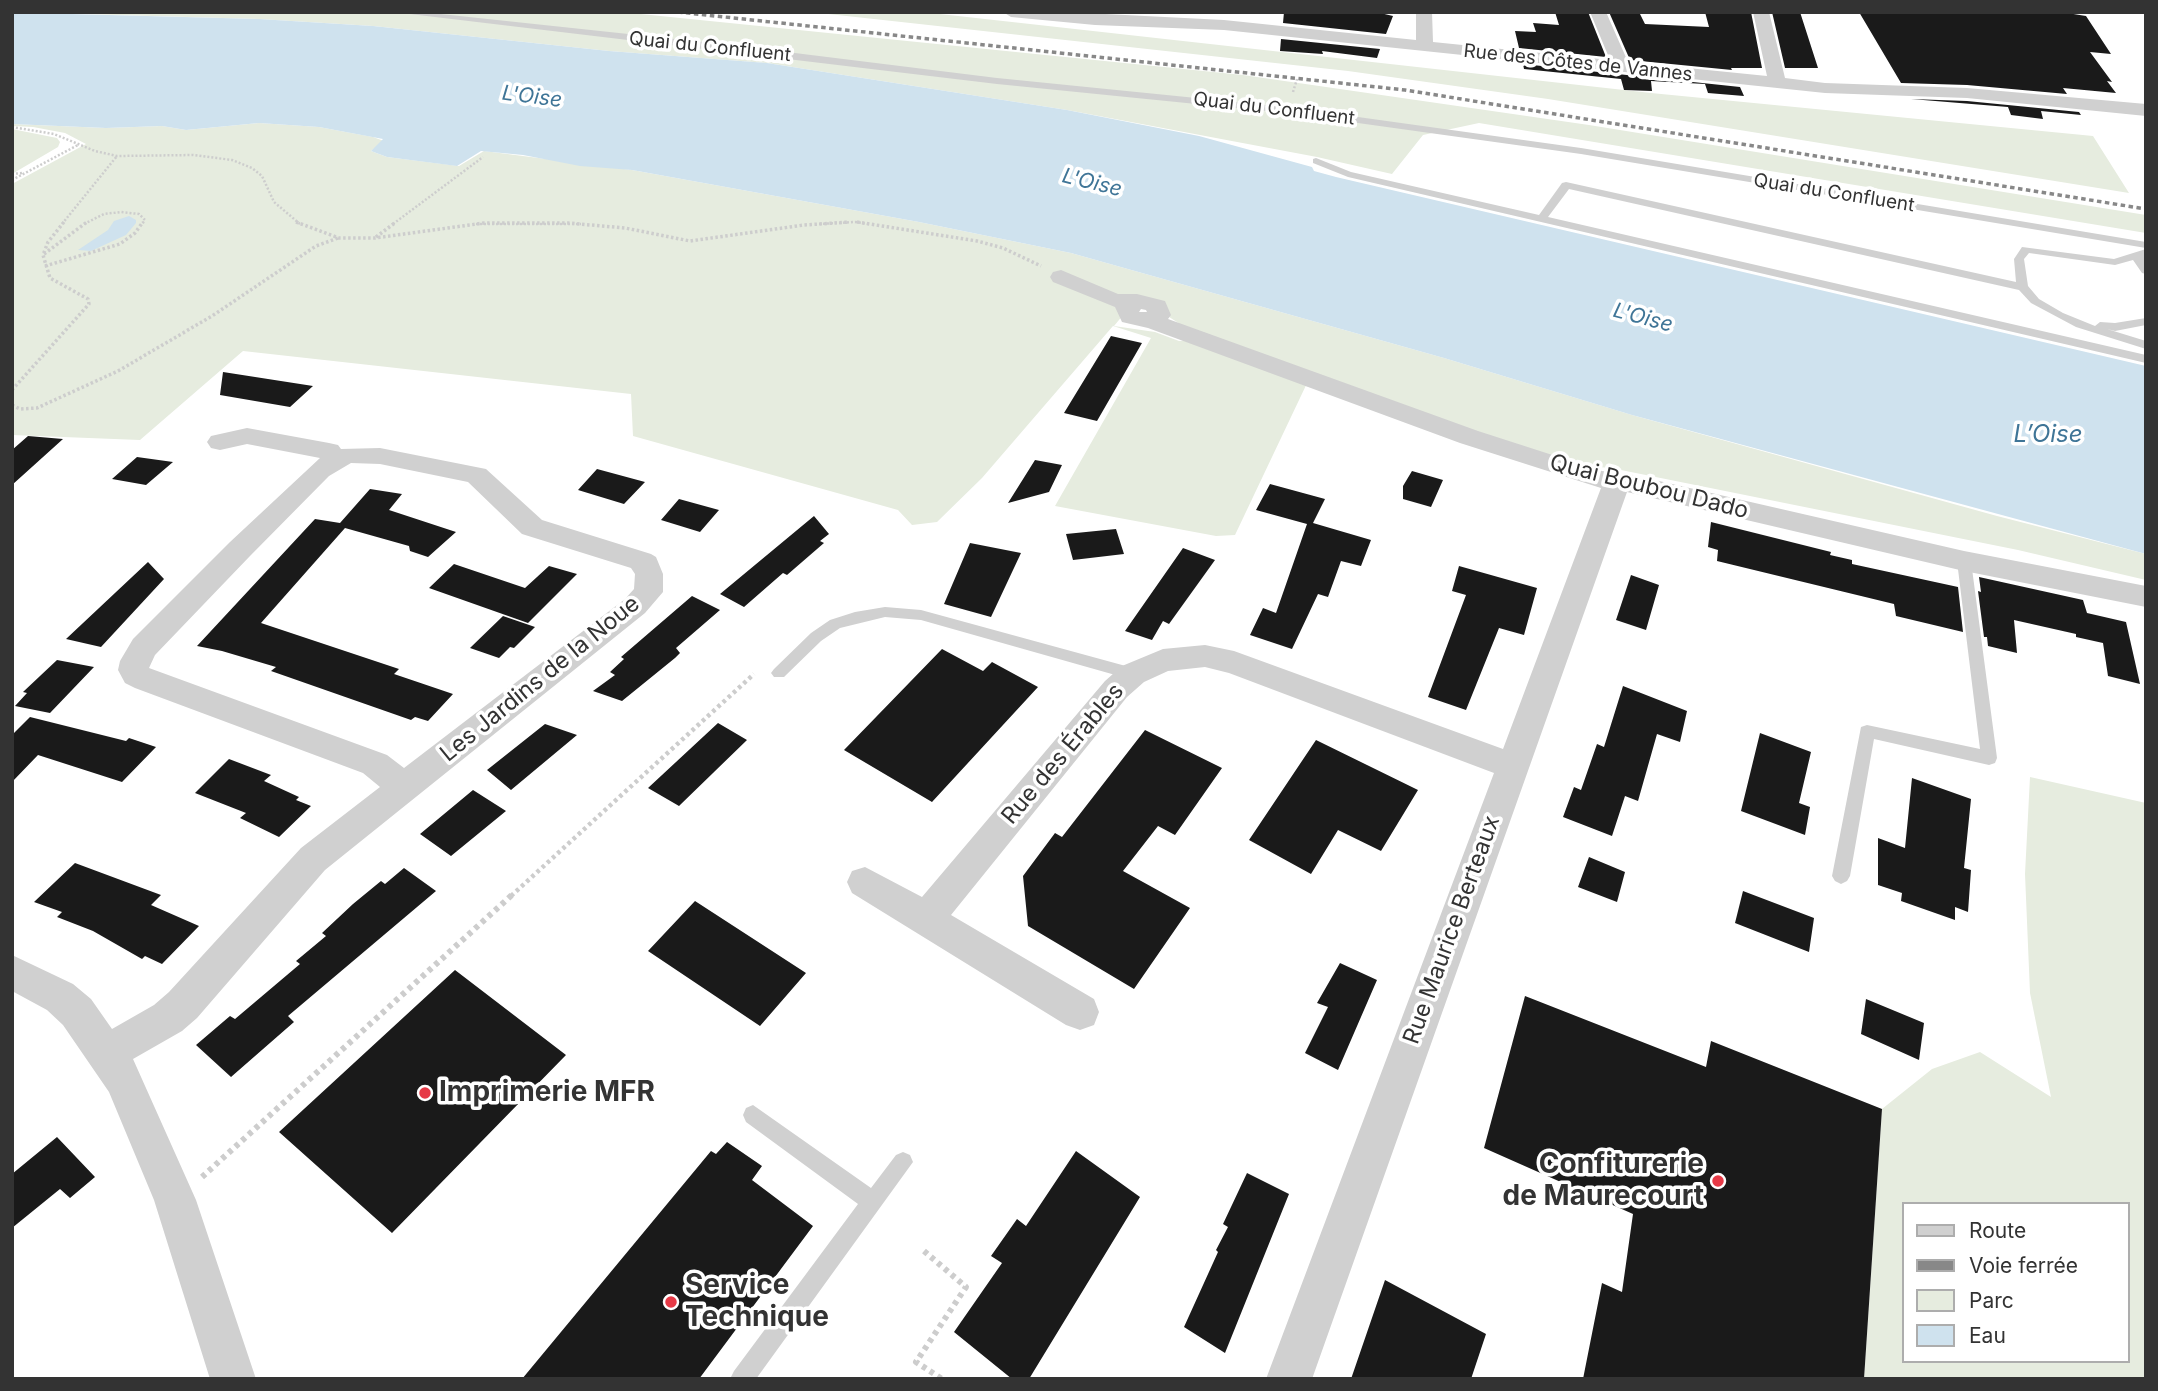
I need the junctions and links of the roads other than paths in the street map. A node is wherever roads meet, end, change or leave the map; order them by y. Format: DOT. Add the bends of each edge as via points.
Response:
graph roads {
  1 [pos="397,12"];
  2 [pos="1011,12"];
  3 [pos="1424,12"];
  4 [pos="1598,12"];
  5 [pos="1761,12"];
  6 [pos="1425,48"];
  7 [pos="1621,66"];
  8 [pos="1777,83"];
  9 [pos="2146,110"];
  10 [pos="1315,161"];
  11 [pos="1542,219"];
  12 [pos="2146,245"];
  13 [pos="2142,253"];
  14 [pos="2146,271"];
  15 [pos="1061,277"];
  16 [pos="2023,287"];
  17 [pos="2054,312"];
  18 [pos="2146,321"];
  19 [pos="2146,345"];
  20 [pos="2146,359"];
  21 [pos="220,442"];
  22 [pos="335,460"];
  23 [pos="1616,481"];
  24 [pos="1964,561"];
  25 [pos="2146,597"];
  26 [pos="779,673"];
  27 [pos="1133,674"];
  28 [pos="1512,766"];
  29 [pos="404,787"];
  30 [pos="1841,876"];
  31 [pos="865,882"];
  32 [pos="926,919"];
  33 [pos="12,972"];
  34 [pos="1080,1012"];
  35 [pos="106,1053"];
  36 [pos="753,1115"];
  37 [pos="903,1162"];
  38 [pos="873,1202"];
  39 [pos="233,1379"];
  40 [pos="742,1379"];
  41 [pos="1289,1379"];
  1 -- 12 [label="lane, Quai du Confluent" via="997,82 1313,113 1581,151"];
  2 -- 6 [label="street, Rue des Côtes de Vannes" via="1325,30"];
  3 -- 6 [label="street"];
  4 -- 7 [label="street"];
  5 -- 8 [label="street"];
  6 -- 7 [label="street, Rue des Côtes de Vannes"];
  7 -- 8 [label="street, Rue des Côtes de Vannes"];
  8 -- 9 [label="street, Rue des Côtes de Vannes" via="1967,93"];
  10 -- 11 [label="lane" via="1348,174"];
  11 -- 16 [label="lane" via="1566,185"];
  11 -- 20 [label="lane"];
  13 -- 14 [label="lane" via="2139,263"];
  13 -- 16 [label="lane" via="2115,262 2026,249 2019,259"];
  15 -- 23 [label="street, Quai Boubou Dado" via="1124,305 1134,319 1159,320 1469,437"];
  16 -- 17 [label="lane"];
  17 -- 18 [label="lane" via="2115,327"];
  17 -- 19 [label="lane" via="2080,326"];
  21 -- 22 [label="street" via="247,436 329,452"];
  22 -- 29 [label="street, Les Jardins de la Noue" via="144,647 133,670 146,680 375,764"];
  22 -- 29 [label="street, Les Jardins de la Noue" via="368,454 469,472 484,480 532,527 641,561 649,574 648,592 635,606"];
  23 -- 24 [label="street, Quai Boubou Dado"];
  23 -- 28 [label="street, Rue Maurice Berteaux"];
  24 -- 25 [label="street, Quai Boubou Dado"];
  24 -- 30 [label="lane" via="1989,758 1867,731"];
  26 -- 27 [label="lane" via="835,624 885,612 921,615"];
  27 -- 28 [label="street, Rue des Érables" via="1176,657 1220,659"];
  27 -- 32 [label="street, Rue des Érables"];
  28 -- 41 [label="street, Rue Maurice Berteaux"];
  29 -- 35 [label="street, Les Jardins de la Noue" via="313,859 183,1006"];
  31 -- 32 [label="street"];
  32 -- 34 [label="street"];
  33 -- 35 [label="street" via="66,1002 83,1018"];
  35 -- 39 [label="street" via="124,1079 174,1200"];
  36 -- 38 [label="lane"];
  37 -- 38 [label="lane"];
  38 -- 40 [label="lane"];
}
